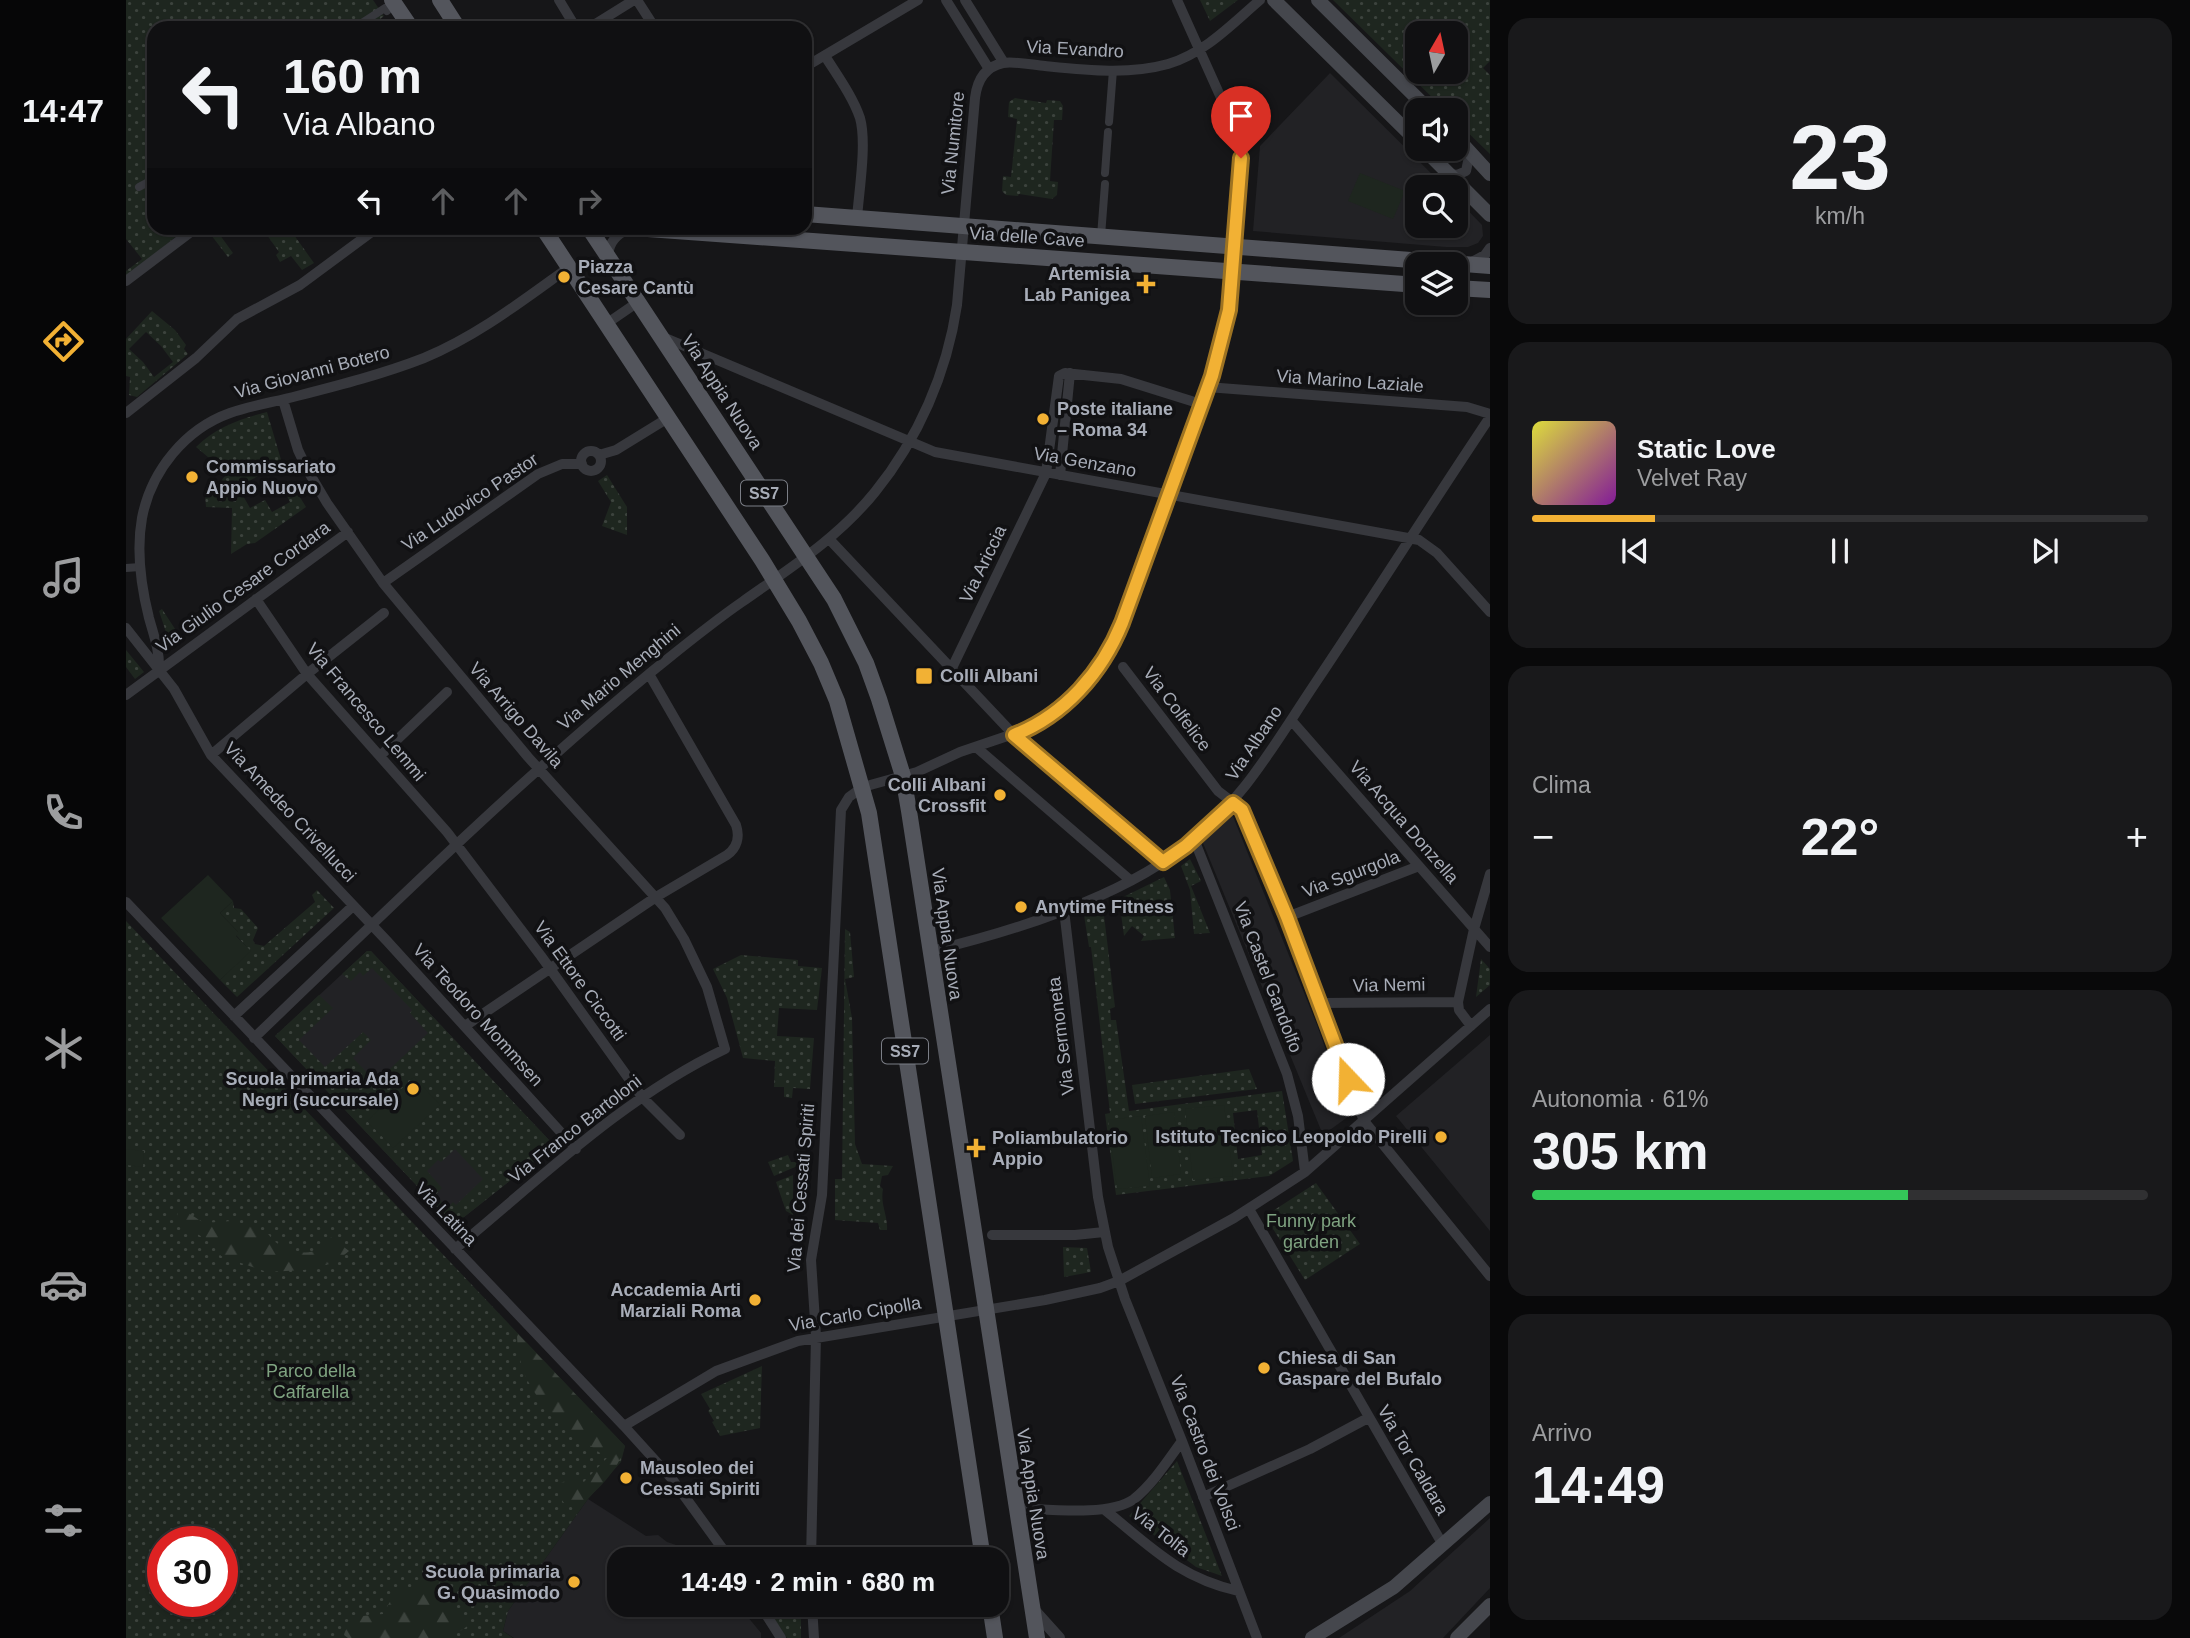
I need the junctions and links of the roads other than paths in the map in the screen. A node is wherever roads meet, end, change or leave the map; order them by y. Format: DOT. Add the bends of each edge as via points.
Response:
graph roads {
  1 [pos="440,0"];
  2 [pos="559,0"];
  3 [pos="635,0"];
  4 [pos="918,0"];
  5 [pos="946,0"];
  6 [pos="965,0"];
  7 [pos="1177,0"];
  8 [pos="1260,0"];
  9 [pos="1274,0"];
  10 [pos="1318,0"];
  11 [pos="390,6"];
  12 [pos="365,21"];
  13 [pos="404,21"];
  14 [pos="454,21"];
  15 [pos="572,21"];
  16 [pos="600,21"];
  17 [pos="650,21"];
  18 [pos="1199,50"];
  19 [pos="825,56"];
  20 [pos="1004,62"];
  21 [pos="812,63"];
  22 [pos="989,69"];
  23 [pos="1113,70"];
  24 [pos="1417,98"];
  25 [pos="1109,122"];
  26 [pos="1405,129"];
  27 [pos="1108,132"];
  28 [pos="1470,152"];
  29 [pos="1436,161"];
  30 [pos="1105,173"];
  31 [pos="1450,174"];
  32 [pos="1490,174"];
  33 [pos="147,182"];
  34 [pos="1105,184"];
  35 [pos="139,187"];
  36 [pos="812,215"];
  37 [pos="1490,215"];
  38 [pos="857,218"];
  39 [pos="963,226"];
  40 [pos="187,235"];
  41 [pos="367,235"];
  42 [pos="547,235"];
  43 [pos="594,235"];
  44 [pos="619,235"];
  45 [pos="734,235"];
  46 [pos="1101,236"];
  47 [pos="1233,246"];
  48 [pos="1490,248"];
  49 [pos="961,251"];
  50 [pos="608,256"];
  51 [pos="1405,259"];
  52 [pos="1468,263"];
  53 [pos="1468,264"];
  54 [pos="1490,266"];
  55 [pos="568,268"];
  56 [pos="1231,272"];
  57 [pos="126,281"];
  58 [pos="1405,284"];
  59 [pos="1468,289"];
  60 [pos="1490,290"];
  61 [pos="638,302"];
  62 [pos="606,324"];
  63 [pos="663,337"];
  64 [pos="1070,373"];
  65 [pos="1207,387"];
  66 [pos="283,400"];
  67 [pos="1201,404"];
  68 [pos="126,413"];
  69 [pos="1490,415"];
  70 [pos="668,418"];
  71 [pos="910,443"];
  72 [pos="1046,473"];
  73 [pos="1060,475"];
  74 [pos="1169,494"];
  75 [pos="348,532"];
  76 [pos="1410,538"];
  77 [pos="830,540"];
  78 [pos="808,557"];
  79 [pos="140,567"];
  80 [pos="126,568"];
  81 [pos="775,580"];
  82 [pos="383,583"];
  83 [pos="256,599"];
  84 [pos="1490,612"];
  85 [pos="384,613"];
  86 [pos="126,628"];
  87 [pos="1123,667"];
  88 [pos="159,670"];
  89 [pos="951,670"];
  90 [pos="307,674"];
  91 [pos="649,674"];
  92 [pos="447,692"];
  93 [pos="126,695"];
  94 [pos="1291,720"];
  95 [pos="1014,735"];
  96 [pos="976,747"];
  97 [pos="211,755"];
  98 [pos="380,756"];
  99 [pos="538,768"];
  100 [pos="903,776"];
  101 [pos="863,787"];
  102 [pos="1233,803"];
  103 [pos="1194,839"];
  104 [pos="456,844"];
  105 [pos="1163,862"];
  106 [pos="1419,866"];
  107 [pos="1490,874"];
  108 [pos="1130,880"];
  109 [pos="656,897"];
  110 [pos="126,902"];
  111 [pos="353,906"];
  112 [pos="1064,910"];
  113 [pos="1295,914"];
  114 [pos="370,924"];
  115 [pos="1474,929"];
  116 [pos="1490,947"];
  117 [pos="931,951"];
  118 [pos="550,968"];
  119 [pos="1458,1002"];
  120 [pos="1320,1003"];
  121 [pos="1490,1009"];
  122 [pos="234,1016"];
  123 [pos="465,1026"];
  124 [pos="1471,1026"];
  125 [pos="254,1038"];
  126 [pos="725,1049"];
  127 [pos="642,1097"];
  128 [pos="1364,1121"];
  129 [pos="680,1135"];
  130 [pos="576,1149"];
  131 [pos="1305,1172"];
  132 [pos="1249,1209"];
  133 [pos="1104,1232"];
  134 [pos="992,1235"];
  135 [pos="455,1248"];
  136 [pos="1490,1276"];
  137 [pos="1119,1282"];
  138 [pos="985,1310"];
  139 [pos="945,1316"];
  140 [pos="816,1336"];
  141 [pos="1368,1418"];
  142 [pos="624,1426"];
  143 [pos="1182,1441"];
  144 [pos="1203,1497"];
  145 [pos="1490,1503"];
  146 [pos="1017,1508"];
  147 [pos="1105,1510"];
  148 [pos="1443,1545"];
  149 [pos="721,1547"];
  150 [pos="811,1547"];
  151 [pos="982,1547"];
  152 [pos="1238,1591"];
  153 [pos="1490,1605"];
  154 [pos="1032,1608"];
  155 [pos="768,1617"];
  156 [pos="813,1617"];
  157 [pos="992,1617"];
  158 [pos="781,1638"];
  159 [pos="814,1638"];
  160 [pos="995,1638"];
  161 [pos="1037,1638"];
  162 [pos="1059,1638"];
  163 [pos="1257,1638"];
  164 [pos="1312,1638"];
  165 [pos="1457,1638"];
  1 -- 14 [label="main road"];
  2 -- 15 [label="street"];
  3 -- 16 [label="street"];
  3 -- 17 [label="street"];
  4 -- 19 [label="street"];
  5 -- 22 [label="street"];
  6 -- 20 [label="street"];
  7 -- 18 [label="street"];
  8 -- 18 [label="street, Via Evandro"];
  9 -- 26 [label="main road"];
  10 -- 24 [label="main road"];
  11 -- 12 [label="street"];
  11 -- 13 [label="main road"];
  18 -- 23 [label="street, Via Evandro" via="1169,64"];
  18 -- 47 [label="street" via="1240,146"];
  19 -- 21 [label="street"];
  19 -- 38 [label="street" via="861,121"];
  20 -- 22 [label="street, Via Evandro"];
  20 -- 23 [label="street, Via Evandro"];
  22 -- 39 [label="street, Via Numitore" via="976,88"];
  23 -- 25 [label="street"];
  27 -- 30 [label="street"];
  28 -- 31 [label="street" via="1466,171"];
  28 -- 32 [label="main road"];
  29 -- 31 [label="main road"];
  31 -- 37 [label="main road"];
  33 -- 35 [label="street"];
  34 -- 46 [label="street"];
  36 -- 38 [label="main road, Via delle Cave"];
  38 -- 39 [label="main road, Via delle Cave"];
  39 -- 46 [label="main road, Via delle Cave"];
  39 -- 49 [label="street, Via Numitore"];
  40 -- 57 [label="street"];
  41 -- 68 [label="street" via="293,289 237,319 197,358"];
  42 -- 55 [label="main road, SS7"];
  43 -- 50 [label="main road, Via Appia Nuova / SS7"];
  44 -- 50 [label="street" via="609,246"];
  45 -- 49 [label="main road, Via delle Cave"];
  46 -- 47 [label="main road, Via delle Cave"];
  47 -- 51 [label="main road, Via delle Cave"];
  47 -- 56 [label="main road"];
  48 -- 52 [label="street"];
  49 -- 56 [label="main road, Via delle Cave"];
  49 -- 71 [label="street, Via Numitore" via="956,314 944,361"];
  50 -- 61 [label="main road, Via Appia Nuova / SS7"];
  53 -- 54 [label="main road, Via delle Cave"];
  55 -- 62 [label="main road, SS7"];
  55 -- 66 [label="street, Via Giovanni Botero" via="447,347 381,373"];
  56 -- 58 [label="main road, Via delle Cave"];
  56 -- 65 [label="street" via="1227,320"];
  59 -- 60 [label="main road"];
  61 -- 62 [label="street"];
  61 -- 63 [label="main road, Via Appia Nuova / SS7"];
  62 -- 70 [label="main road, SS7"];
  63 -- 71 [label="street, Via Genzano"];
  63 -- 78 [label="main road, Via Appia Nuova / SS7"];
  64 -- 67 [label="street" via="1121,379"];
  64 -- 72 [label="street, Via Ariccia" via="1061,374 1056,382"];
  64 -- 73 [label="street"];
  65 -- 67 [label="street"];
  65 -- 69 [label="street, Via Marino Laziale" via="1467,407"];
  66 -- 75 [label="street, Via Arrigo Davila" via="303,462"];
  66 -- 79 [label="street, Via Giovanni Botero" via="214,420 175,450 144,509"];
  67 -- 74 [label="street"];
  69 -- 76 [label="street, Via Albano"];
  70 -- 81 [label="main road, SS7"];
  70 -- 82 [label="street, Via Ludovico Pastor" via="616,450 586,453 582,464 562,464 533,478"];
  71 -- 72 [label="street, Via Genzano"];
  71 -- 77 [label="street, Via Mario Menghini" via="874,494"];
  72 -- 73 [label="street, Via Genzano"];
  72 -- 89 [label="street, Via Ariccia"];
  73 -- 74 [label="street, Via Genzano"];
  74 -- 76 [label="street, Via Genzano"];
  74 -- 95 [label="street" via="1105,658 1062,706"];
  75 -- 82 [label="street, Via Arrigo Davila"];
  75 -- 83 [label="street, Via Giulio Cesare Cordara"];
  76 -- 84 [label="street, Via Genzano" via="1431,547"];
  76 -- 94 [label="street, Via Albano"];
  77 -- 78 [label="street, Via Mario Menghini"];
  77 -- 89 [label="street"];
  78 -- 81 [label="street, Via Mario Menghini"];
  78 -- 100 [label="main road, Via Appia Nuova / SS7" via="866,663"];
  79 -- 80 [label="street"];
  79 -- 88 [label="street, Via Giovanni Botero"];
  81 -- 91 [label="street, Via Mario Menghini"];
  81 -- 101 [label="main road, SS7" via="828,679"];
  82 -- 99 [label="street, Via Arrigo Davila"];
  83 -- 88 [label="street, Via Giulio Cesare Cordara"];
  83 -- 90 [label="street, Via Francesco Lemmi"];
  85 -- 90 [label="street"];
  86 -- 88 [label="street, Via Amedeo Crivellucci"];
  87 -- 102 [label="street, Via Colfelice" via="1218,791"];
  88 -- 93 [label="street, Via Giulio Cesare Cordara"];
  88 -- 97 [label="street, Via Amedeo Crivellucci"];
  89 -- 95 [label="street"];
  90 -- 97 [label="street"];
  90 -- 98 [label="street, Via Francesco Lemmi"];
  91 -- 99 [label="street, Via Mario Menghini"];
  91 -- 109 [label="street" via="737,825 737,841 729,854"];
  92 -- 98 [label="street"];
  94 -- 102 [label="street, Via Albano"];
  94 -- 106 [label="street, Via Acqua Donzella"];
  95 -- 96 [label="street"];
  95 -- 105 [label="street"];
  96 -- 100 [label="street"];
  96 -- 108 [label="street"];
  97 -- 111 [label="street, Via Amedeo Crivellucci"];
  98 -- 104 [label="street, Via Francesco Lemmi"];
  99 -- 104 [label="street, Via Mario Menghini"];
  99 -- 109 [label="street, Via Arrigo Davila"];
  100 -- 101 [label="street"];
  100 -- 117 [label="main road, Via Appia Nuova / SS7"];
  101 -- 139 [label="main road, SS7"];
  101 -- 140 [label="street, Via dei Cessati Spiriti" via="846,801 839,819 821,1203 811,1260"];
  102 -- 103 [label="street, Via Albano"];
  102 -- 120 [label="street" via="1246,816"];
  103 -- 105 [label="street, Via Albano"];
  103 -- 131 [label="street, Via Castel Gandolfo" via="1287,1074"];
  104 -- 114 [label="street, Via Mario Menghini"];
  104 -- 118 [label="street, Via Ettore Ciccotti"];
  105 -- 108 [label="street, Via Albano"];
  106 -- 113 [label="street, Via Sgurgola"];
  106 -- 115 [label="street, Via Acqua Donzella"];
  107 -- 115 [label="street"];
  108 -- 112 [label="street, Via Albano"];
  109 -- 118 [label="street"];
  109 -- 126 [label="street, Via Arrigo Davila" via="697,965"];
  110 -- 122 [label="street, Via Latina"];
  111 -- 114 [label="street, Via Teodoro Mommsen"];
  111 -- 122 [label="street"];
  112 -- 117 [label="street, Via Albano"];
  112 -- 133 [label="street, Via Sermoneta"];
  114 -- 123 [label="street, Via Teodoro Mommsen"];
  114 -- 125 [label="street, Via Mario Menghini"];
  115 -- 116 [label="street, Via Acqua Donzella"];
  115 -- 119 [label="street"];
  117 -- 138 [label="main road, Via Appia Nuova / SS7"];
  118 -- 123 [label="street"];
  118 -- 127 [label="street, Via Ettore Ciccotti"];
  119 -- 120 [label="street, Via Nemi"];
  119 -- 124 [label="street"];
  120 -- 128 [label="street"];
  121 -- 124 [label="street, Via Carlo Cipolla"];
  122 -- 125 [label="street, Via Latina"];
  123 -- 130 [label="street, Via Teodoro Mommsen"];
  124 -- 128 [label="street, Via Carlo Cipolla"];
  125 -- 135 [label="street, Via Latina"];
  126 -- 127 [label="street, Via Franco Bartoloni"];
  127 -- 129 [label="street, Via Ettore Ciccotti"];
  127 -- 130 [label="street, Via Franco Bartoloni"];
  128 -- 131 [label="street, Via Carlo Cipolla"];
  128 -- 136 [label="street"];
  130 -- 135 [label="street, Via Franco Bartoloni"];
  131 -- 132 [label="street, Via Carlo Cipolla"];
  132 -- 137 [label="street, Via Carlo Cipolla"];
  132 -- 141 [label="street, Via Tor Caldara"];
  133 -- 134 [label="street"];
  133 -- 137 [label="street, Via Sermoneta"];
  135 -- 142 [label="street, Via Latina"];
  137 -- 138 [label="street, Via Carlo Cipolla"];
  137 -- 143 [label="street, Via Castro dei Volsci"];
  138 -- 139 [label="street, Via Carlo Cipolla"];
  138 -- 146 [label="main road, Via Appia Nuova / SS7"];
  139 -- 140 [label="street, Via Carlo Cipolla"];
  139 -- 151 [label="main road, SS7"];
  140 -- 142 [label="street, Via Carlo Cipolla" via="727,1366"];
  140 -- 150 [label="street, Via dei Cessati Spiriti"];
  141 -- 144 [label="street"];
  141 -- 148 [label="street, Via Tor Caldara"];
  142 -- 149 [label="street, Via Latina" via="672,1479"];
  143 -- 144 [label="street, Via Castro dei Volsci"];
  143 -- 147 [label="street" via="1136,1497"];
  144 -- 152 [label="street, Via Castro dei Volsci"];
  145 -- 148 [label="main road"];
  146 -- 147 [label="street"];
  146 -- 154 [label="main road, Via Appia Nuova / SS7"];
  147 -- 152 [label="street, Via Tolfa" via="1182,1571"];
  148 -- 164 [label="main road" via="1394,1587"];
  152 -- 163 [label="street, Via Castro dei Volsci"];
  153 -- 165 [label="main road"];
  154 -- 161 [label="main road, Via Appia Nuova / SS7"];
  154 -- 162 [label="street"];
  155 -- 158 [label="street"];
  156 -- 159 [label="street"];
  157 -- 160 [label="main road"];
}
